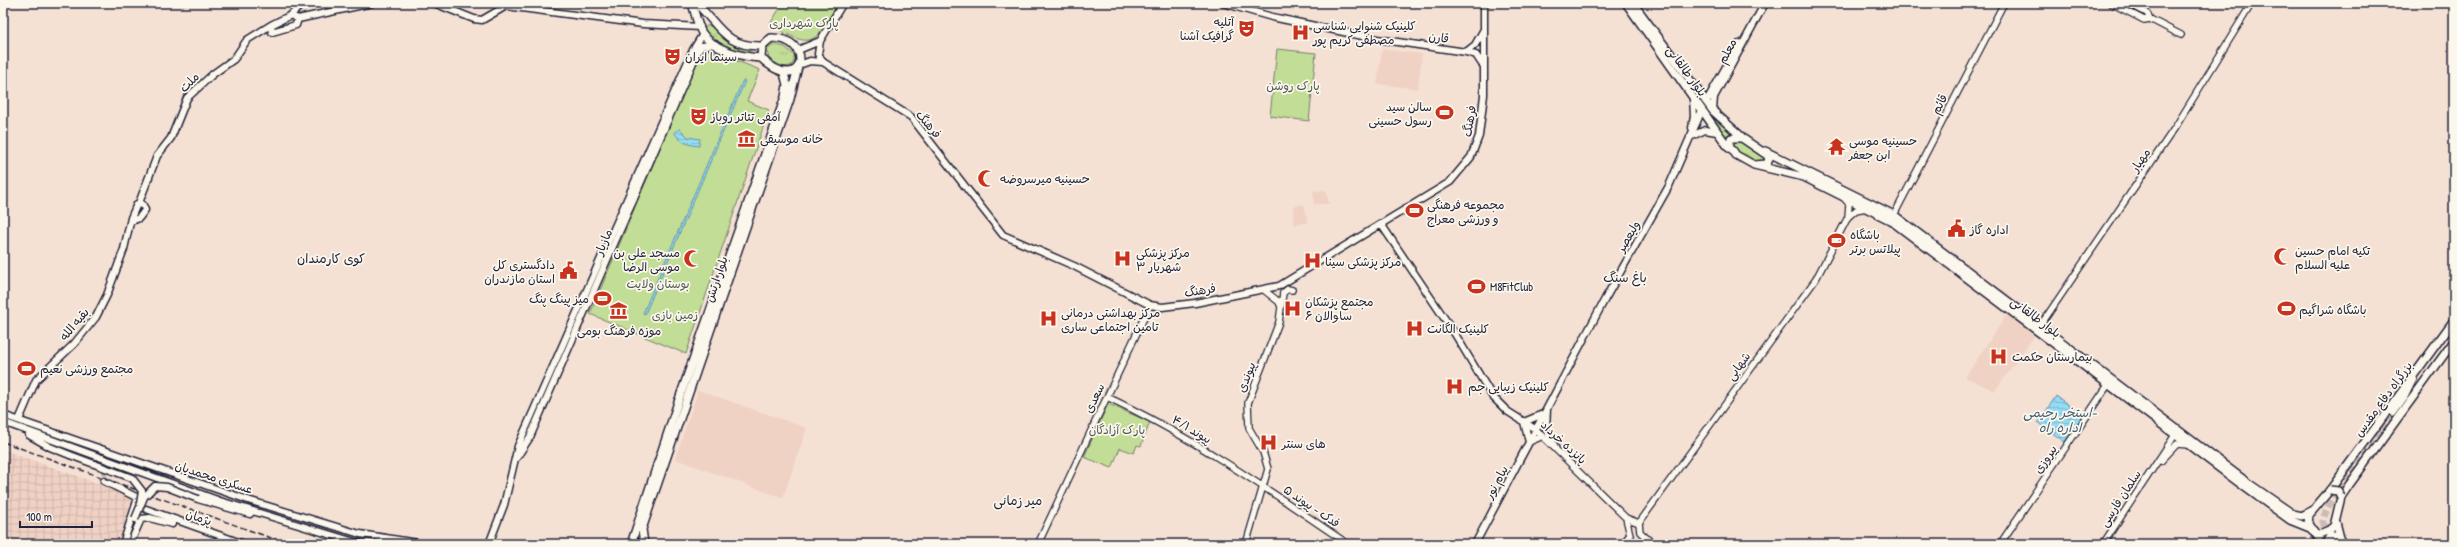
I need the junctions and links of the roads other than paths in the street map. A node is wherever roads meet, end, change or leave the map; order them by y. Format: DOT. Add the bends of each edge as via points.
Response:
graph roads {
  1 [pos="303,3"];
  2 [pos="372,3"];
  3 [pos="434,3"];
  4 [pos="692,3"];
  5 [pos="696,3"];
  6 [pos="843,3"];
  7 [pos="1223,3"];
  8 [pos="1484,3"];
  9 [pos="1626,3"];
  10 [pos="1633,3"];
  11 [pos="1761,3"];
  12 [pos="1765,3"];
  13 [pos="2004,3"];
  14 [pos="2111,3"];
  15 [pos="2128,3"];
  16 [pos="2252,3"];
  17 [pos="291,16"];
  18 [pos="298,19"];
  19 [pos="2150,19"];
  20 [pos="715,24"];
  21 [pos="271,25"];
  22 [pos="700,27"];
  23 [pos="1484,28"];
  24 [pos="257,33"];
  25 [pos="275,33"];
  26 [pos="703,34"];
  27 [pos="2181,35"];
  28 [pos="820,41"];
  29 [pos="715,44"];
  30 [pos="762,46"];
  31 [pos="798,50"];
  32 [pos="1466,52"];
  33 [pos="761,58"];
  34 [pos="823,62"];
  35 [pos="799,66"];
  36 [pos="1484,68"];
  37 [pos="784,73"];
  38 [pos="1716,86"];
  39 [pos="1698,92"];
  40 [pos="1693,98"];
  41 [pos="1706,102"];
  42 [pos="1702,110"];
  43 [pos="1713,111"];
  44 [pos="1716,132"];
  45 [pos="1690,137"];
  46 [pos="1742,138"];
  47 [pos="1762,149"];
  48 [pos="1732,151"];
  49 [pos="1784,160"];
  50 [pos="1754,165"];
  51 [pos="1784,172"];
  52 [pos="758,183"];
  53 [pos="1838,193"];
  54 [pos="632,196"];
  55 [pos="141,204"];
  56 [pos="1870,209"];
  57 [pos="1894,215"];
  58 [pos="1848,217"];
  59 [pos="131,218"];
  60 [pos="140,218"];
  61 [pos="1381,224"];
  62 [pos="130,232"];
  63 [pos="1264,290"];
  64 [pos="1292,290"];
  65 [pos="1150,305"];
  66 [pos="1282,309"];
  67 [pos="2454,320"];
  68 [pos="2040,326"];
  69 [pos="2454,341"];
  70 [pos="2061,346"];
  71 [pos="2417,371"];
  72 [pos="2108,385"];
  73 [pos="1107,397"];
  74 [pos="680,405"];
  75 [pos="1546,408"];
  76 [pos="2393,412"];
  77 [pos="1543,414"];
  78 [pos="3,415"];
  79 [pos="19,420"];
  80 [pos="3,422"];
  81 [pos="1524,422"];
  82 [pos="18,428"];
  83 [pos="1535,429"];
  84 [pos="2182,433"];
  85 [pos="2175,435"];
  86 [pos="1543,436"];
  87 [pos="52,440"];
  88 [pos="1530,442"];
  89 [pos="2189,445"];
  90 [pos="1555,447"];
  91 [pos="100,461"];
  92 [pos="2156,463"];
  93 [pos="129,471"];
  94 [pos="1266,474"];
  95 [pos="1254,480"];
  96 [pos="104,481"];
  97 [pos="1262,485"];
  98 [pos="2339,489"];
  99 [pos="1273,492"];
  100 [pos="1260,495"];
  101 [pos="140,501"];
  102 [pos="220,501"];
  103 [pos="251,501"];
  104 [pos="146,509"];
  105 [pos="2314,509"];
  106 [pos="248,510"];
  107 [pos="265,515"];
  108 [pos="1626,518"];
  109 [pos="2336,521"];
  110 [pos="1639,522"];
  111 [pos="192,527"];
  112 [pos="2312,529"];
  113 [pos="1640,532"];
  114 [pos="1630,535"];
  115 [pos="2337,537"];
  116 [pos="630,542"];
  117 [pos="123,544"];
  118 [pos="127,544"];
  119 [pos="130,544"];
  120 [pos="244,544"];
  121 [pos="361,544"];
  122 [pos="424,544"];
  123 [pos="490,544"];
  124 [pos="644,544"];
  125 [pos="1038,544"];
  126 [pos="1246,544"];
  127 [pos="1348,544"];
  128 [pos="1475,544"];
  129 [pos="1622,544"];
  130 [pos="1653,544"];
  131 [pos="2000,544"];
  132 [pos="2103,544"];
  133 [pos="2325,544"];
  1 -- 17 [label="main road"];
  2 -- 18 [label="main road"];
  3 -- 22 [label="main road" via="482,20 506,6 643,24"];
  4 -- 22 [label="main road"];
  5 -- 20 [label="main road"];
  6 -- 28 [label="main road"];
  7 -- 32 [label="main road, قارن" via="1266,16 1377,39"];
  8 -- 23 [label="main road, فرهنگ"];
  9 -- 40 [label="main road, بلوار طالقانی"];
  10 -- 39 [label="main road, بلوار طالقانی"];
  11 -- 38 [label="main road, معلم"];
  12 -- 43 [label="main road, معلم" via="1714,97"];
  13 -- 57 [label="street, قائم"];
  14 -- 19 [label="street" via="2144,20"];
  15 -- 19 [label="street" via="2147,13"];
  16 -- 68 [label="street, مهیار" via="2176,126"];
  17 -- 18 [label="main road"];
  17 -- 21 [label="main road, ملت"];
  18 -- 25 [label="main road" via="296,26"];
  19 -- 27 [label="street"];
  20 -- 22 [label="main road" via="706,22"];
  20 -- 30 [label="main road" via="725,36 738,44"];
  21 -- 24 [label="main road, ملت"];
  21 -- 25 [label="main road" via="271,30"];
  22 -- 26 [label="main road"];
  23 -- 32 [label="main road" via="1475,45"];
  23 -- 36 [label="main road, فرهنگ"];
  24 -- 25 [label="main road"];
  24 -- 55 [label="main road, ملت" via="247,40 234,59 187,98 171,138 157,156"];
  26 -- 29 [label="main road"];
  26 -- 54 [label="main road, مازیار" via="692,50"];
  28 -- 31 [label="main road"];
  28 -- 34 [label="main road" via="818,54"];
  29 -- 33 [label="main road" via="747,57"];
  29 -- 54 [label="main road, مازیار" via="702,46 698,51"];
  30 -- 31 [label="main road" via="771,38 778,38"];
  30 -- 33 [label="main road"];
  31 -- 35 [label="main road" via="801,57"];
  32 -- 36 [label="main road, قارن" via="1476,55"];
  33 -- 37 [label="main road"];
  34 -- 35 [label="main road" via="810,61"];
  34 -- 65 [label="main road, فرهنگ" via="911,117 1003,235 1074,266"];
  35 -- 37 [label="main road"];
  35 -- 52 [label="main road, بلوار ارتش" via="790,99"];
  36 -- 61 [label="main road, فرهنگ" via="1479,136 1471,157 1450,182"];
  37 -- 52 [label="main road, بلوار ارتش" via="787,85 785,97"];
  38 -- 39 [label="main road" via="1705,93"];
  38 -- 41 [label="main road, معلم"];
  39 -- 41 [label="main road, بلوار طالقانی"];
  40 -- 42 [label="main road, بلوار طالقانی"];
  40 -- 45 [label="main road" via="1694,116"];
  41 -- 42 [label="main road"];
  41 -- 43 [label="main road, بلوار طالقانی"];
  42 -- 44 [label="main road, بلوار طالقانی"];
  42 -- 45 [label="main road, ولیعصر"];
  43 -- 46 [label="main road, بلوار طالقانی"];
  44 -- 45 [label="main road" via="1705,130"];
  44 -- 48 [label="main road, بلوار طالقانی"];
  45 -- 75 [label="main road, ولیعصر" via="1661,200"];
  46 -- 47 [label="main road, بلوار طالقانی"];
  46 -- 48 [label="main road" via="1731,138 1729,145"];
  47 -- 49 [label="main road, بلوار طالقانی"];
  47 -- 50 [label="main road" via="1767,155 1767,164"];
  48 -- 50 [label="main road, بلوار طالقانی"];
  49 -- 51 [label="main road" via="1776,164 1777,168"];
  49 -- 57 [label="main road, بلوار طالقانی"];
  50 -- 51 [label="main road, بلوار طالقانی"];
  51 -- 53 [label="main road, بلوار طالقانی" via="1804,177"];
  52 -- 74 [label="main road, بلوار ارتش"];
  53 -- 56 [label="main road, بلوار طالقانی"];
  53 -- 58 [label="street" via="1849,204"];
  54 -- 123 [label="main road, مازیار" via="516,458 504,506"];
  55 -- 59 [label="main road"];
  55 -- 60 [label="main road, ملت" via="145,210"];
  56 -- 58 [label="street" via="1863,207"];
  56 -- 70 [label="main road, بلوار طالقانی" via="1890,220"];
  57 -- 68 [label="main road, بلوار طالقانی"];
  58 -- 110 [label="street, شهابی" via="1816,279"];
  59 -- 60 [label="main road" via="136,221"];
  59 -- 62 [label="main road"];
  60 -- 62 [label="main road"];
  61 -- 63 [label="main road, فرهنگ" via="1287,282"];
  61 -- 81 [label="main road, پانزده خرداد" via="1455,334 1492,396 1499,405"];
  62 -- 79 [label="main road, بقیه الله" via="107,295 96,317 74,344 36,380"];
  63 -- 65 [label="main road, فرهنگ" via="1195,303 1162,307"];
  63 -- 66 [label="street" via="1279,302"];
  64 -- 66 [label="street, پیوندی" via="1288,289 1283,293"];
  65 -- 73 [label="street, سعدی"];
  66 -- 94 [label="street, پیوندی" via="1248,403 1249,428 1266,460"];
  67 -- 71 [label="main road, بزرگراه دفاع مقدس"];
  68 -- 70 [label="main road, بلوار طالقانی"];
  69 -- 98 [label="main road, بزرگراه دفاع مقدس"];
  70 -- 72 [label="main road, بلوار طالقانی"];
  70 -- 84 [label="main road, بلوار طالقانی"];
  71 -- 76 [label="main road"];
  71 -- 98 [label="main road, بزرگراه دفاع مقدس"];
  72 -- 85 [label="main road, بلوار طالقانی"];
  72 -- 131 [label="street, پیروزی"];
  73 -- 95 [label="street, پیوند ۴/۱" via="1188,438"];
  73 -- 125 [label="street, سعدی"];
  74 -- 116 [label="main road, بلوار ارتش"];
  74 -- 124 [label="main road, بلوار ارتش" via="642,529"];
  75 -- 77 [label="main road, ولیعصر"];
  75 -- 90 [label="main road, ولیعصر" via="1546,429"];
  77 -- 81 [label="main road"];
  77 -- 83 [label="main road, ولیعصر"];
  78 -- 79 [label="main road, عسکری محمدیان"];
  79 -- 103 [label="main road, عسکری محمدیان"];
  80 -- 82 [label="main road, عسکری محمدیان"];
  81 -- 83 [label="main road, پانزده خرداد"];
  81 -- 88 [label="main road"];
  82 -- 87 [label="main road, عسکری محمدیان"];
  82 -- 101 [label="main road, bridge" via="50,447 132,478 142,491"];
  83 -- 86 [label="street, پانزده خرداد"];
  83 -- 88 [label="main road, پیام نور"];
  84 -- 85 [label="main road"];
  84 -- 105 [label="main road, بلوار طالقانی" via="2293,514 2302,516"];
  85 -- 89 [label="main road, بلوار طالقانی"];
  85 -- 92 [label="street, سلمان فارسی"];
  86 -- 88 [label="street"];
  86 -- 90 [label="street, پانزده خرداد"];
  87 -- 91 [label="main road" via="55,444"];
  87 -- 102 [label="main road, عسکری محمدیان"];
  88 -- 128 [label="main road, پیام نور"];
  89 -- 92 [label="street, سلمان فارسی" via="2177,444"];
  89 -- 112 [label="main road, بلوار طالقانی" via="2290,520"];
  90 -- 108 [label="street, پانزده خرداد"];
  92 -- 132 [label="street, سلمان فارسی"];
  93 -- 102 [label="main road"];
  94 -- 95 [label="street" via="1261,479"];
  94 -- 97 [label="street"];
  95 -- 97 [label="street, پیوند ۴/۱"];
  95 -- 100 [label="street"];
  96 -- 101 [label="main road" via="132,493"];
  97 -- 99 [label="street, فدک - پیوند ۵"];
  97 -- 100 [label="street"];
  98 -- 105 [label="main road"];
  98 -- 109 [label="main road"];
  99 -- 100 [label="street" via="1266,491"];
  99 -- 127 [label="street, فدک - پیوند ۵"];
  100 -- 126 [label="street"];
  101 -- 107 [label="main road, bridge" via="155,486 160,485 231,510"];
  101 -- 117 [label="main road"];
  101 -- 118 [label="main road, bridge"];
  102 -- 106 [label="main road, عسکری محمدیان"];
  103 -- 106 [label="main road"];
  103 -- 122 [label="main road, عسکری محمدیان" via="360,534"];
  104 -- 111 [label="main road, پژمان"];
  105 -- 112 [label="main road" via="2308,519"];
  106 -- 107 [label="main road, عسکری محمدیان"];
  107 -- 121 [label="main road, عسکری محمدیان"];
  108 -- 110 [label="street, پانزده خرداد"];
  108 -- 114 [label="street"];
  109 -- 115 [label="main road"];
  109 -- 115 [label="main road"];
  110 -- 113 [label="street"];
  111 -- 119 [label="main road" via="186,528 144,517 138,522"];
  111 -- 120 [label="main road, پژمان"];
  112 -- 115 [label="main road, بلوار طالقانی, bridge"];
  112 -- 133 [label="main road"];
  113 -- 114 [label="street"];
  113 -- 130 [label="street"];
  114 -- 129 [label="street"];
  115 -- 133 [label="main road, bridge" via="2330,536"];
}
